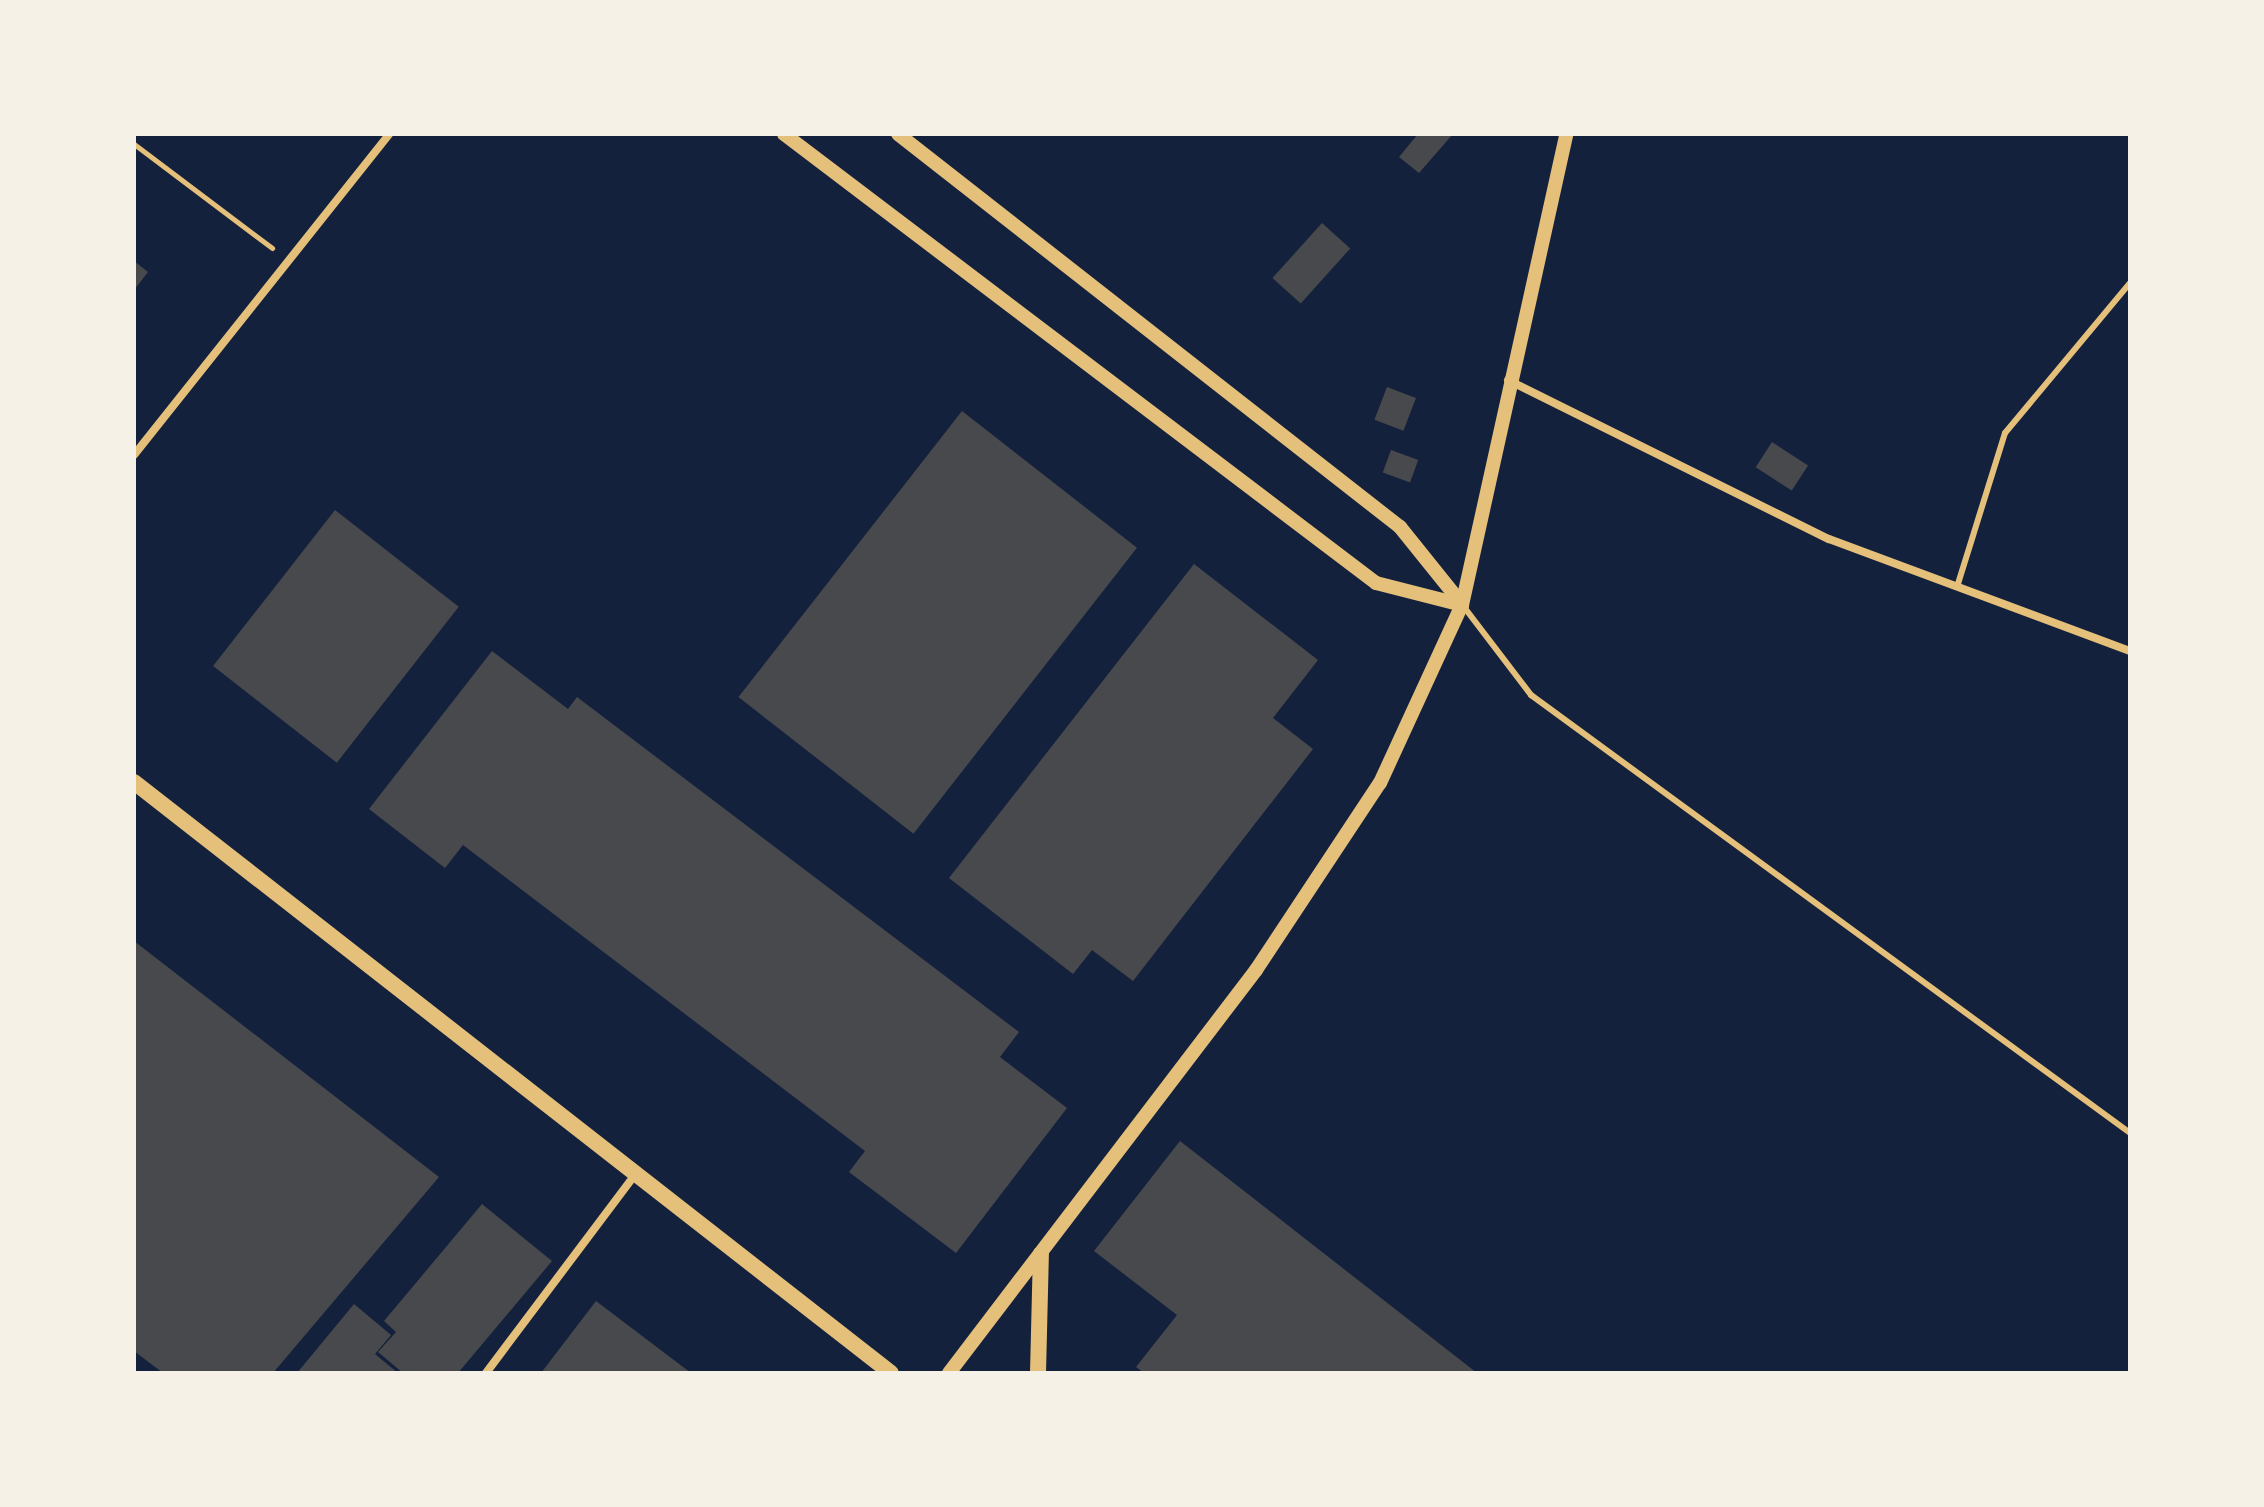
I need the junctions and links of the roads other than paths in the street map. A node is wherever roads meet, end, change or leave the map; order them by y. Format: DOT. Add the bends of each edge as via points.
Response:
graph roads {
  1 [pos="389,134"];
  2 [pos="784,134"];
  3 [pos="898,134"];
  4 [pos="1566,134"];
  5 [pos="2130,283"];
  6 [pos="1508,380"];
  7 [pos="134,455"];
  8 [pos="1957,588"];
  9 [pos="1462,605"];
  10 [pos="2130,651"];
  11 [pos="134,782"];
  12 [pos="2130,1133"];
  13 [pos="637,1172"];
  14 [pos="1041,1254"];
  15 [pos="486,1373"];
  16 [pos="891,1373"];
  17 [pos="949,1373"];
  18 [pos="1038,1373"];
  1 -- 7 [label="street"];
  2 -- 9 [label="street" via="1376,583"];
  3 -- 9 [label="street" via="1400,527"];
  4 -- 6 [label="street"];
  5 -- 8 [label="lane" via="2005,433"];
  6 -- 8 [label="street" via="1829,539"];
  6 -- 9 [label="street"];
  8 -- 10 [label="street"];
  9 -- 12 [label="lane" via="1531,695"];
  9 -- 14 [label="street" via="1380,783 1256,970"];
  11 -- 13 [label="main road"];
  13 -- 15 [label="street"];
  13 -- 16 [label="main road"];
  14 -- 17 [label="street"];
  14 -- 18 [label="main road"];
}
